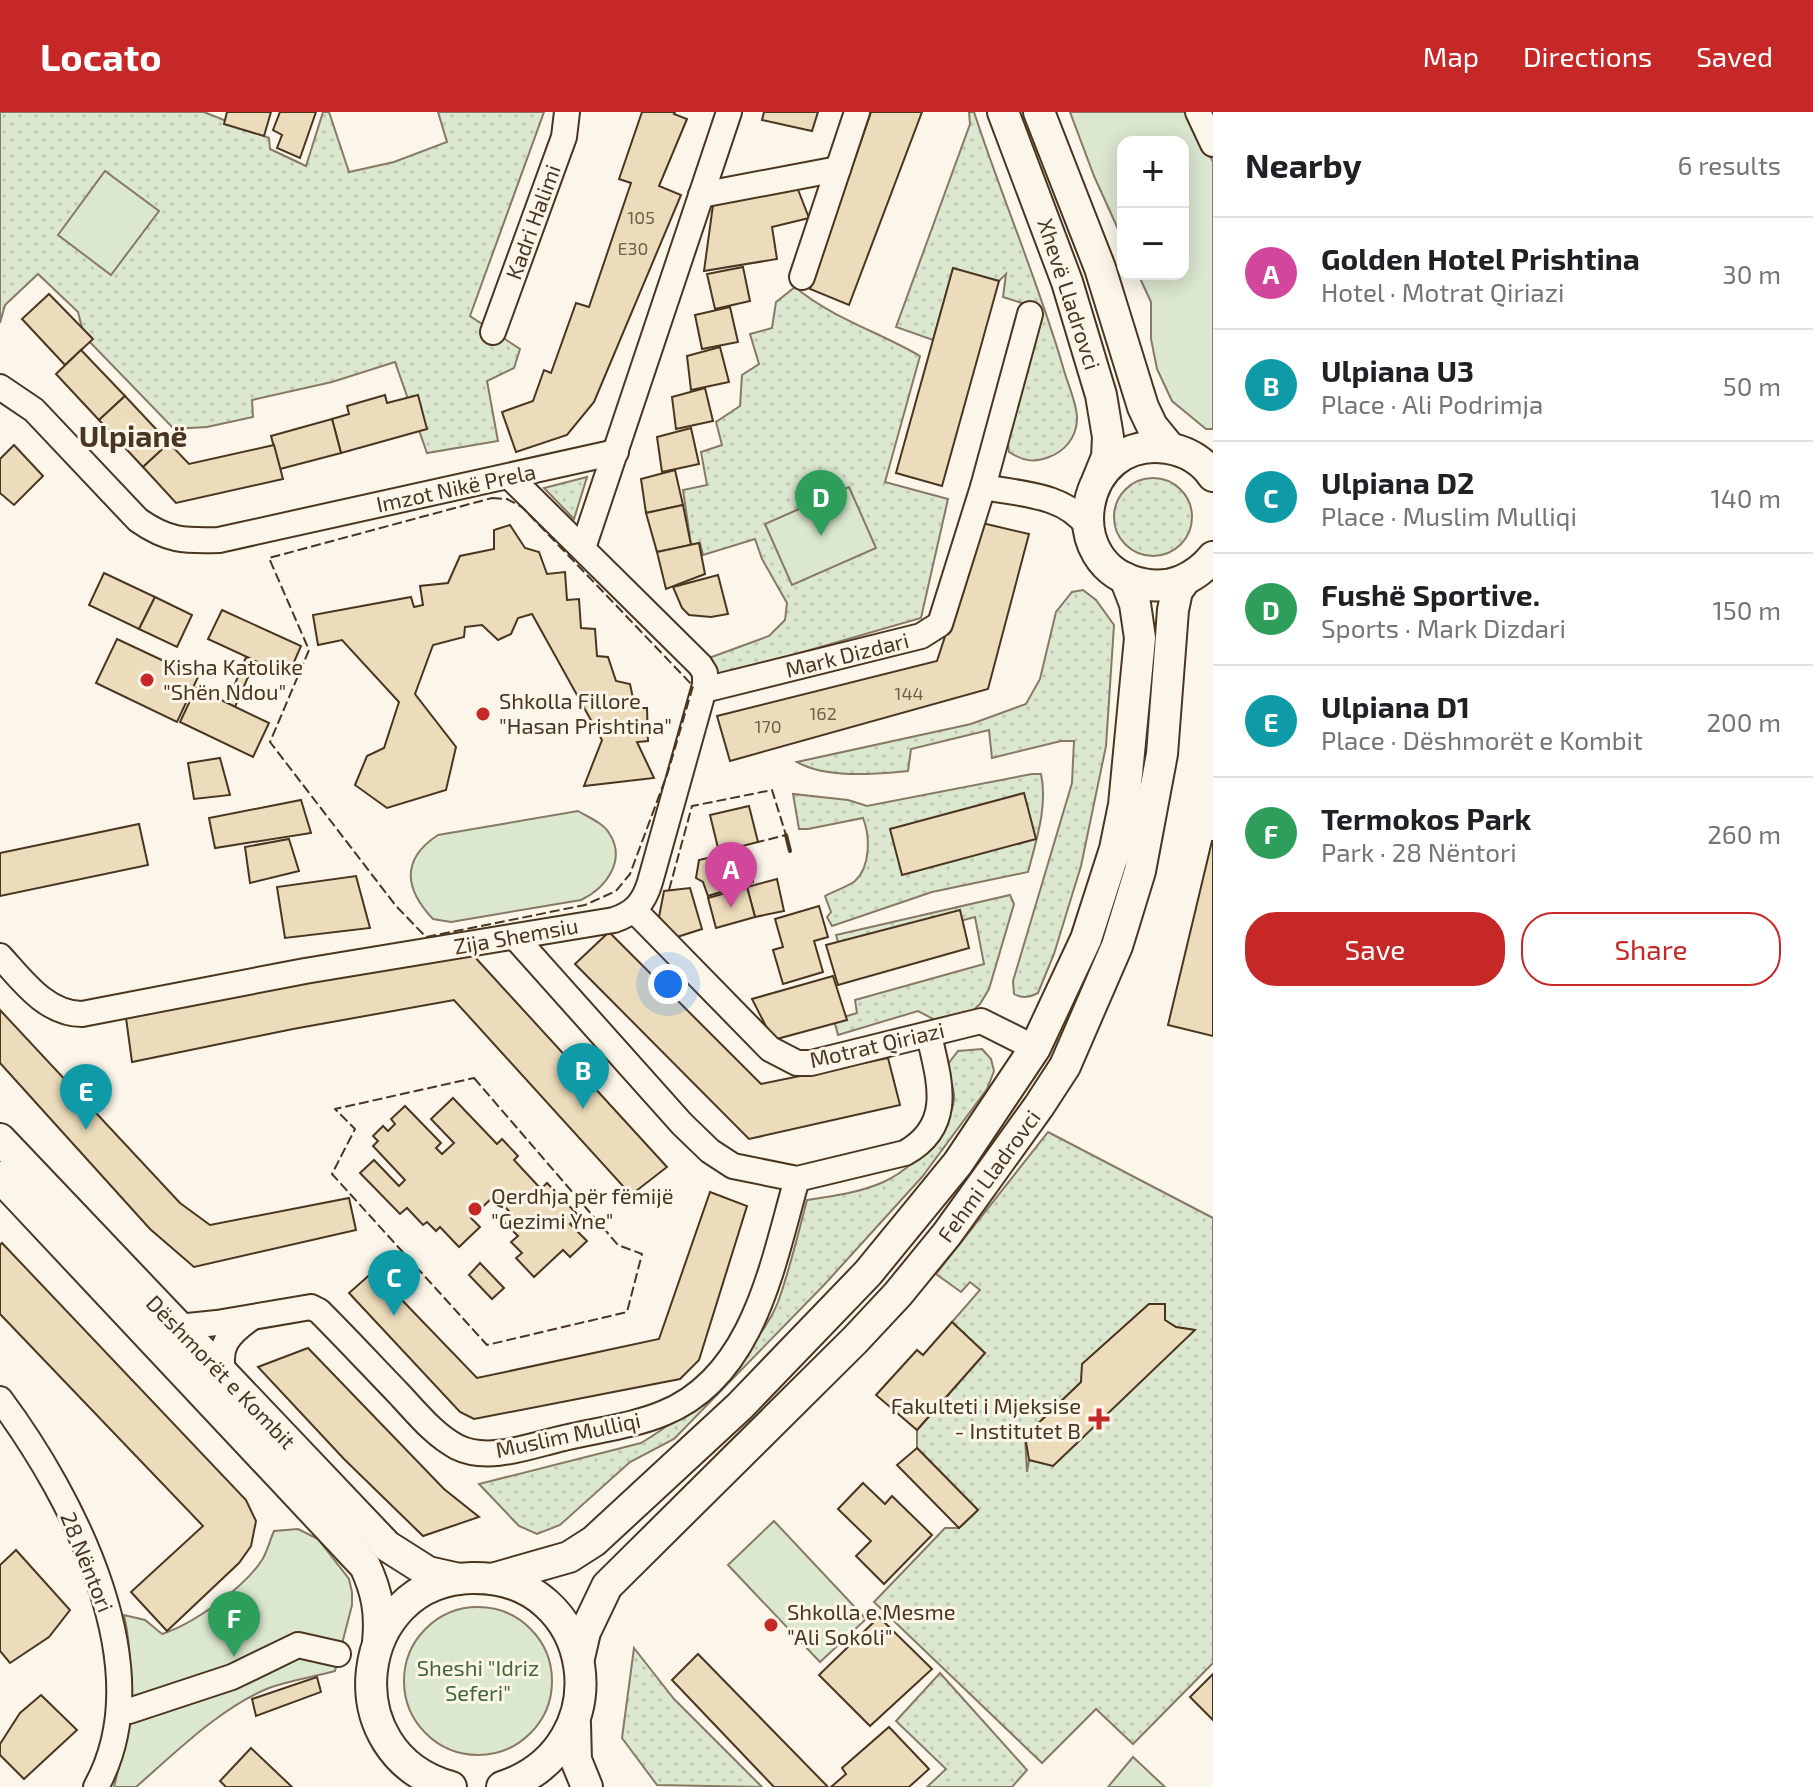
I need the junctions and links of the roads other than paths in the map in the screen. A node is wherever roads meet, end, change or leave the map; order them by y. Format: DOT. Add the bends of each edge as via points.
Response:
graph roads {
  1 [pos="567,112"];
  2 [pos="729,112"];
  3 [pos="857,112"];
  4 [pos="1003,112"];
  5 [pos="1039,112"];
  6 [pos="1198,112"];
  7 [pos="1213,144"];
  8 [pos="838,169"];
  9 [pos="701,195"];
  10 [pos="802,277"];
  11 [pos="1030,314"];
  12 [pos="493,332"];
  13 [pos="0,387"];
  14 [pos="1170,448"];
  15 [pos="616,452"];
  16 [pos="1212,472"];
  17 [pos="510,477"];
  18 [pos="1098,479"];
  19 [pos="983,487"];
  20 [pos="1048,499"];
  21 [pos="1088,527"];
  22 [pos="583,548"];
  23 [pos="1213,557"];
  24 [pos="1125,578"];
  25 [pos="1185,580"];
  26 [pos="705,685"];
  27 [pos="635,911"];
  28 [pos="515,937"];
  29 [pos="0,956"];
  30 [pos="929,1035"];
  31 [pos="1035,1048"];
  32 [pos="0,1139"];
  33 [pos="0,1177"];
  34 [pos="797,1179"];
  35 [pos="251,1318"];
  36 [pos="178,1327"];
  37 [pos="224,1376"];
  38 [pos="0,1399"];
  39 [pos="459,1579"];
  40 [pos="492,1579"];
  41 [pos="378,1642"];
  42 [pos="338,1654"];
  43 [pos="579,1658"];
  44 [pos="129,1711"];
  45 [pos="575,1722"];
  46 [pos="394,1752"];
  47 [pos="508,1785"];
  48 [pos="96,1787"];
  49 [pos="408,1787"];
  50 [pos="451,1787"];
  51 [pos="545,1787"];
  52 [pos="587,1787"];
  1 -- 12 [label="street, Kadri Halimi" via="564,137"];
  2 -- 9 [label="street"];
  3 -- 8 [label="street"];
  4 -- 18 [label="main road, Xhevë Lladrovci" via="1067,282 1101,395 1108,437"];
  5 -- 14 [label="main road, Xhevë Lladrovci" via="1100,268 1143,407"];
  6 -- 7 [label="street"];
  8 -- 9 [label="street"];
  8 -- 10 [label="street"];
  9 -- 15 [label="street"];
  11 -- 19 [label="street, Mark Dizdari"];
  13 -- 17 [label="street, Imzot Nikë Prela" via="34,410 138,520 158,534 182,541 219,540"];
  14 -- 16 [label="main road" via="1196,458"];
  14 -- 18 [label="main road" via="1129,452"];
  15 -- 17 [label="street, Imzot Nikë Prela"];
  15 -- 22 [label="street"];
  17 -- 22 [label="street"];
  18 -- 20 [label="street"];
  18 -- 21 [label="main road, Xhevë Lladrovci"];
  19 -- 20 [label="street"];
  19 -- 26 [label="street, Mark Dizdari" via="940,624 921,636 712,688"];
  20 -- 21 [label="street" via="1078,513"];
  21 -- 24 [label="main road" via="1098,554"];
  22 -- 26 [label="street" via="700,665"];
  23 -- 25 [label="main road"];
  24 -- 25 [label="main road" via="1148,585"];
  24 -- 31 [label="main road, Fehmi Lladrovci" via="1140,638 1124,805 1086,939"];
  25 -- 43 [label="main road, Fehmi Lladrovci" via="1173,610 1162,754 1131,908 1065,1066 905,1285 607,1586"];
  26 -- 27 [label="street" via="647,893"];
  27 -- 28 [label="street, Zija Shemsiu" via="614,920"];
  27 -- 30 [label="street, Motrat Qiriazi" via="770,1049 797,1063"];
  28 -- 29 [label="street, Zija Shemsiu" via="82,1014 49,1005"];
  28 -- 34 [label="street" via="710,1151 733,1166"];
  30 -- 31 [label="street, Motrat Qiriazi" via="972,1022 989,1023"];
  30 -- 34 [label="street" via="940,1100 938,1117 919,1145"];
  31 -- 40 [label="main road, Fehmi Lladrovci" via="913,1220 740,1406 594,1541 569,1557"];
  32 -- 36 [label="main road, Dëshmorët e Kombit"];
  33 -- 41 [label="main road, Dëshmorët e Kombit" via="365,1566 381,1613"];
  34 -- 35 [label="street, Muslim Mulliqi" via="749,1330 702,1388 683,1403 643,1420 511,1450 471,1453 432,1428 319,1311 301,1308"];
  35 -- 36 [label="street, Muslim Mulliqi"];
  35 -- 37 [label="street" via="225,1343"];
  36 -- 37 [label="main road, Dëshmorët e Kombit"];
  37 -- 39 [label="main road, Dëshmorët e Kombit" via="387,1546 428,1572"];
  38 -- 48 [label="street, 28 Nëntori" via="67,1509 108,1604 120,1686 111,1750"];
  39 -- 40 [label="main road"];
  39 -- 41 [label="main road" via="422,1592 402,1608"];
  40 -- 43 [label="main road" via="522,1588 547,1605 567,1629"];
  41 -- 46 [label="main road" via="370,1691 378,1725"];
  42 -- 44 [label="street" via="298,1645 232,1677"];
  43 -- 45 [label="main road" via="582,1690"];
  45 -- 47 [label="main road" via="558,1751 538,1770"];
  45 -- 52 [label="main road" via="576,1760"];
  46 -- 49 [label="main road"];
  46 -- 50 [label="main road" via="418,1773"];
  47 -- 51 [label="main road" via="532,1782"];
}
